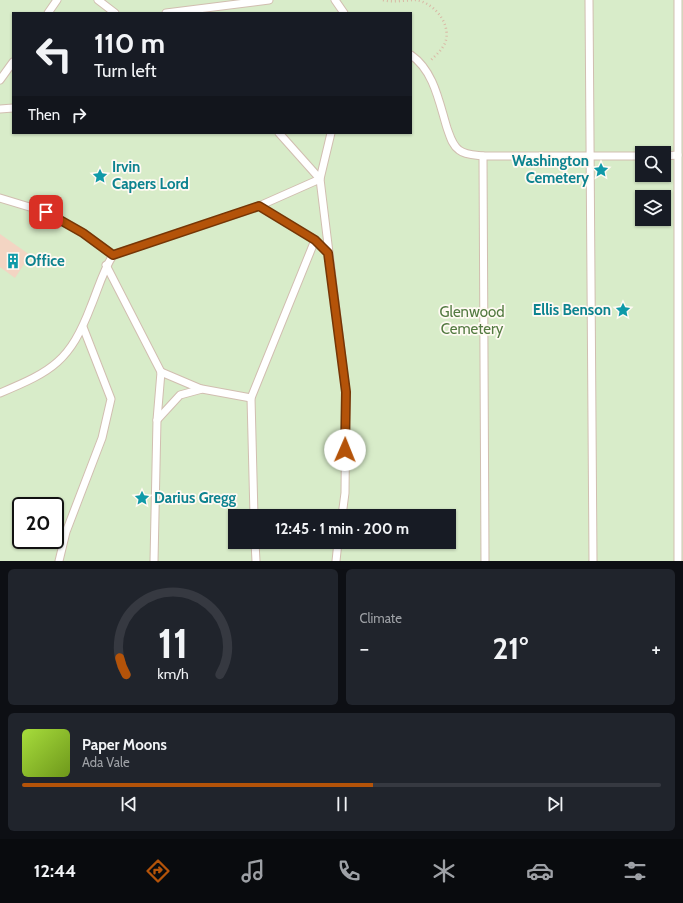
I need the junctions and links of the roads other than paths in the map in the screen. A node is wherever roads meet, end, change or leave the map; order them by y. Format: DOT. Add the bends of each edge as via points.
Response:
graph roads {
  1 [pos="57,0"];
  2 [pos="98,0"];
  3 [pos="269,0"];
  4 [pos="335,0"];
  5 [pos="589,0"];
  6 [pos="678,0"];
  7 [pos="49,12"];
  8 [pos="114,12"];
  9 [pos="174,12"];
  10 [pos="343,12"];
  11 [pos="412,56"];
  12 [pos="12,63"];
  13 [pos="0,80"];
  14 [pos="12,108"];
  15 [pos="0,109"];
  16 [pos="280,134"];
  17 [pos="331,134"];
  18 [pos="482,156"];
  19 [pos="590,156"];
  20 [pos="635,156"];
  21 [pos="671,156"];
  22 [pos="678,156"];
  23 [pos="320,180"];
  24 [pos="0,198"];
  25 [pos="259,206"];
  26 [pos="315,240"];
  27 [pos="328,253"];
  28 [pos="113,255"];
  29 [pos="106,265"];
  30 [pos="83,327"];
  31 [pos="161,372"];
  32 [pos="202,390"];
  33 [pos="0,393"];
  34 [pos="251,398"];
  35 [pos="157,420"];
  36 [pos="254,509"];
  37 [pos="343,509"];
  38 [pos="255,549"];
  39 [pos="337,549"];
  40 [pos="59,561"];
  41 [pos="154,561"];
  42 [pos="256,561"];
  43 [pos="336,561"];
  44 [pos="485,561"];
  45 [pos="593,561"];
  46 [pos="678,561"];
  1 -- 7 [label="lane"];
  2 -- 8 [label="lane"];
  3 -- 9 [label="lane"];
  4 -- 10 [label="lane"];
  5 -- 19 [label="lane"];
  6 -- 22 [label="lane"];
  11 -- 18 [label="lane" via="424,65 431,77 452,141 459,150 469,155"];
  12 -- 13 [label="lane"];
  14 -- 15 [label="lane"];
  16 -- 23 [label="lane"];
  17 -- 23 [label="lane"];
  18 -- 19 [label="lane"];
  18 -- 44 [label="lane"];
  19 -- 20 [label="lane"];
  19 -- 45 [label="lane"];
  21 -- 22 [label="lane"];
  22 -- 46 [label="lane"];
  23 -- 25 [label="lane"];
  23 -- 27 [label="lane"];
  24 -- 28 [label="lane" via="46,212 83,233"];
  25 -- 26 [label="lane"];
  25 -- 28 [label="lane"];
  26 -- 27 [label="lane"];
  26 -- 34 [label="lane"];
  27 -- 37 [label="lane" via="346,392"];
  28 -- 29 [label="lane"];
  29 -- 30 [label="lane"];
  29 -- 31 [label="lane"];
  30 -- 33 [label="lane" via="67,355 49,370"];
  30 -- 40 [label="lane" via="111,399 102,438 66,532"];
  31 -- 32 [label="lane"];
  31 -- 35 [label="lane"];
  32 -- 34 [label="lane"];
  32 -- 35 [label="lane" via="180,395"];
  34 -- 36 [label="lane"];
  35 -- 41 [label="lane"];
  38 -- 42 [label="lane"];
  39 -- 43 [label="lane"];
}
